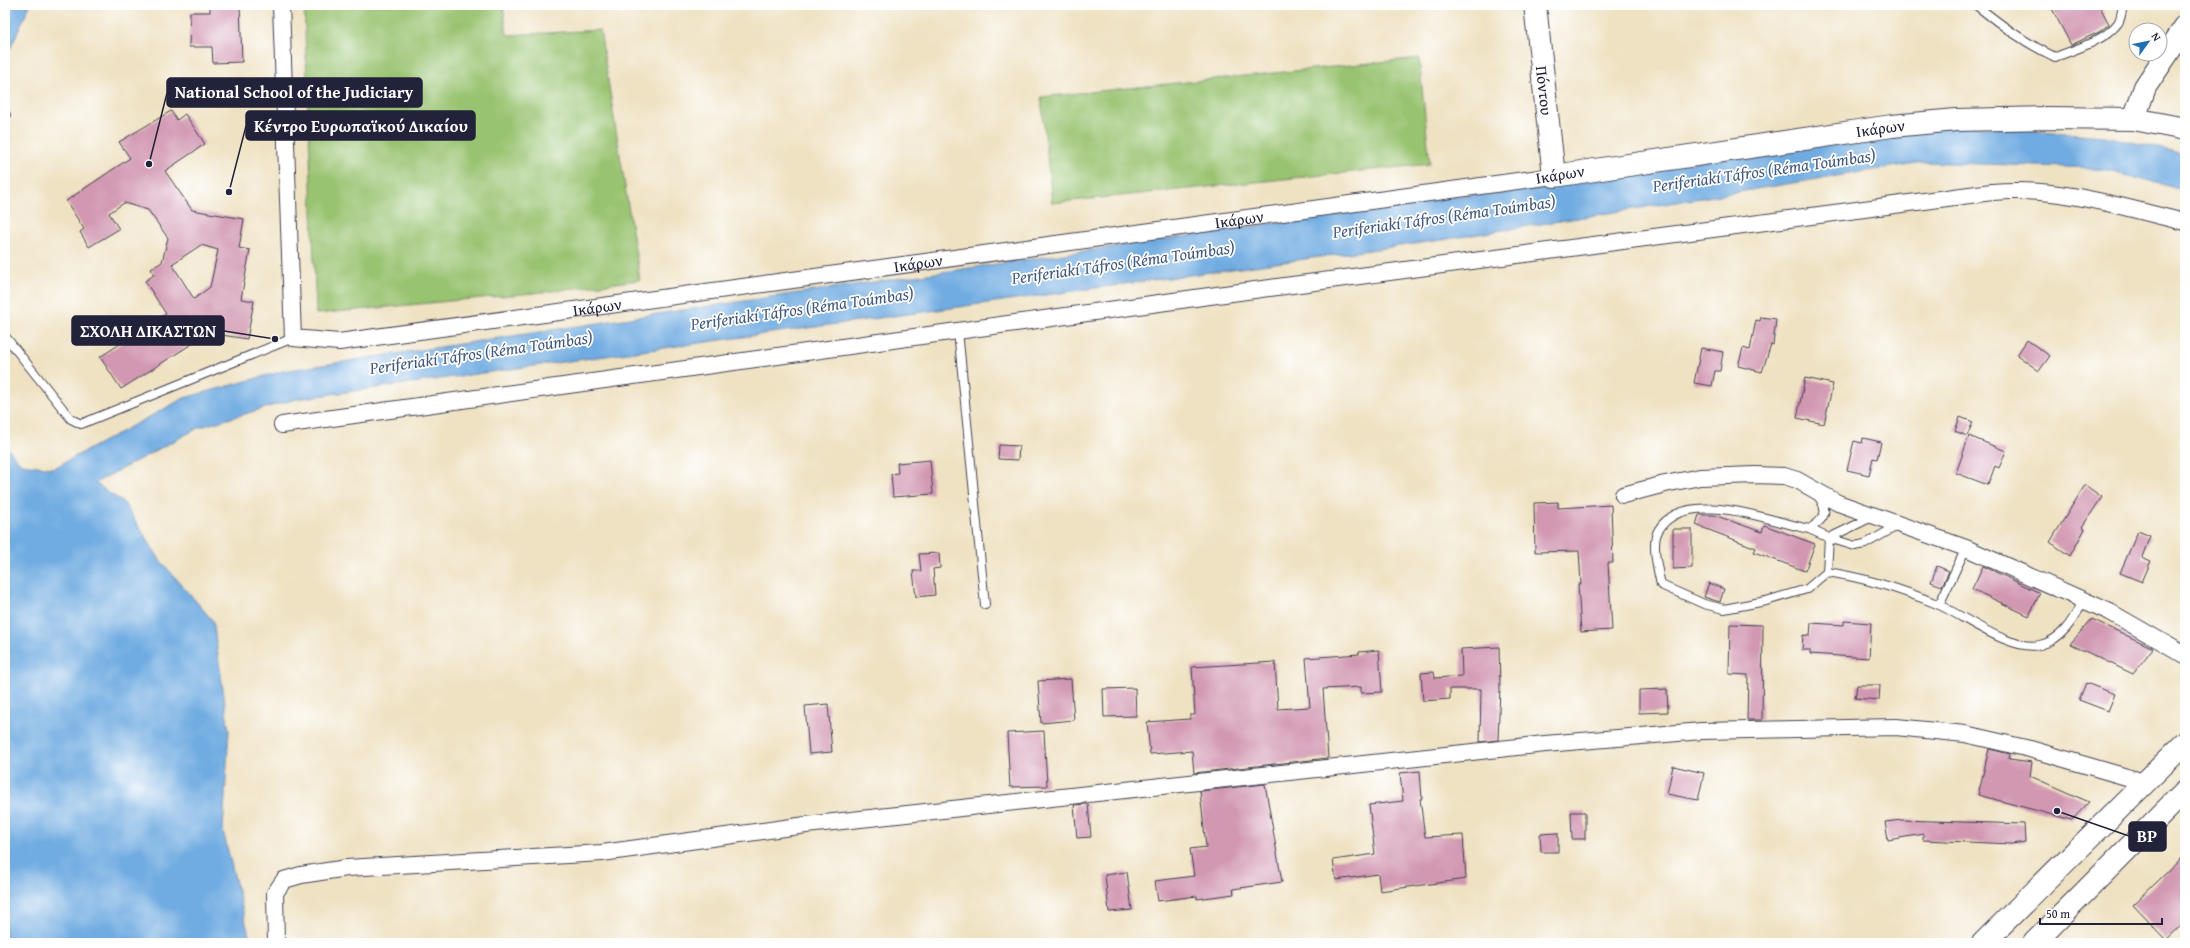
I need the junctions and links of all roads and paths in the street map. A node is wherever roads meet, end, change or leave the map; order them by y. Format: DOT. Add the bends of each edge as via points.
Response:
graph roads {
  1 [pos="282,5"];
  2 [pos="1534,5"];
  3 [pos="1976,5"];
  4 [pos="2123,5"];
  5 [pos="2185,27"];
  6 [pos="2134,119"];
  7 [pos="2185,129"];
  8 [pos="1554,176"];
  9 [pos="2185,222"];
  10 [pos="958,331"];
  11 [pos="5,336"];
  12 [pos="293,338"];
  13 [pos="282,424"];
  14 [pos="1811,486"];
  15 [pos="1622,496"];
  16 [pos="1874,516"];
  17 [pos="1900,524"];
  18 [pos="1809,530"];
  19 [pos="1830,538"];
  20 [pos="1966,548"];
  21 [pos="1827,572"];
  22 [pos="2083,602"];
  23 [pos="985,605"];
  24 [pos="1939,605"];
  25 [pos="2185,655"];
  26 [pos="2185,743"];
  27 [pos="2144,782"];
  28 [pos="2185,791"];
  29 [pos="276,943"];
  30 [pos="1983,943"];
  31 [pos="2034,943"];
  1 -- 12 [label="street"];
  2 -- 8 [label="main road, Πόντου"];
  3 -- 4 [label="lane" via="2009,32 2055,57 2088,45 2112,29 2119,22"];
  5 -- 6 [label="main road" via="2145,87"];
  6 -- 7 [label="main road, Ικάρων"];
  6 -- 8 [label="main road, Ικάρων" via="2004,118 1928,122"];
  8 -- 12 [label="street, Ικάρων" via="347,340"];
  9 -- 10 [label="street" via="2062,193 2016,190"];
  10 -- 13 [label="street"];
  10 -- 23 [label="lane"];
  11 -- 12 [label="lane" via="71,419 81,424"];
  14 -- 15 [label="street" via="1784,476 1707,477 1665,484"];
  14 -- 16 [label="street" via="1838,503"];
  14 -- 18 [label="lane" via="1825,508 1825,516"];
  16 -- 17 [label="street"];
  16 -- 19 [label="lane"];
  17 -- 19 [label="lane" via="1865,544 1855,546"];
  17 -- 20 [label="street"];
  18 -- 19 [label="lane"];
  18 -- 21 [label="lane" via="1711,508 1688,509 1670,517 1658,532 1655,556 1661,585 1704,604 1724,609 1766,601 1807,589"];
  19 -- 21 [label="lane"];
  20 -- 22 [label="street"];
  20 -- 24 [label="lane"];
  21 -- 24 [label="lane" via="1882,583"];
  22 -- 24 [label="lane" via="2064,631 2052,641 2038,646 2001,638"];
  22 -- 25 [label="street" via="2110,612"];
  26 -- 27 [label="main road"];
  27 -- 29 [label="street" via="2030,749 1965,734 1896,728 1702,731 1545,744 806,825 602,853 340,869 284,880 275,893"];
  27 -- 30 [label="main road"];
  28 -- 31 [label="main road"];
}
